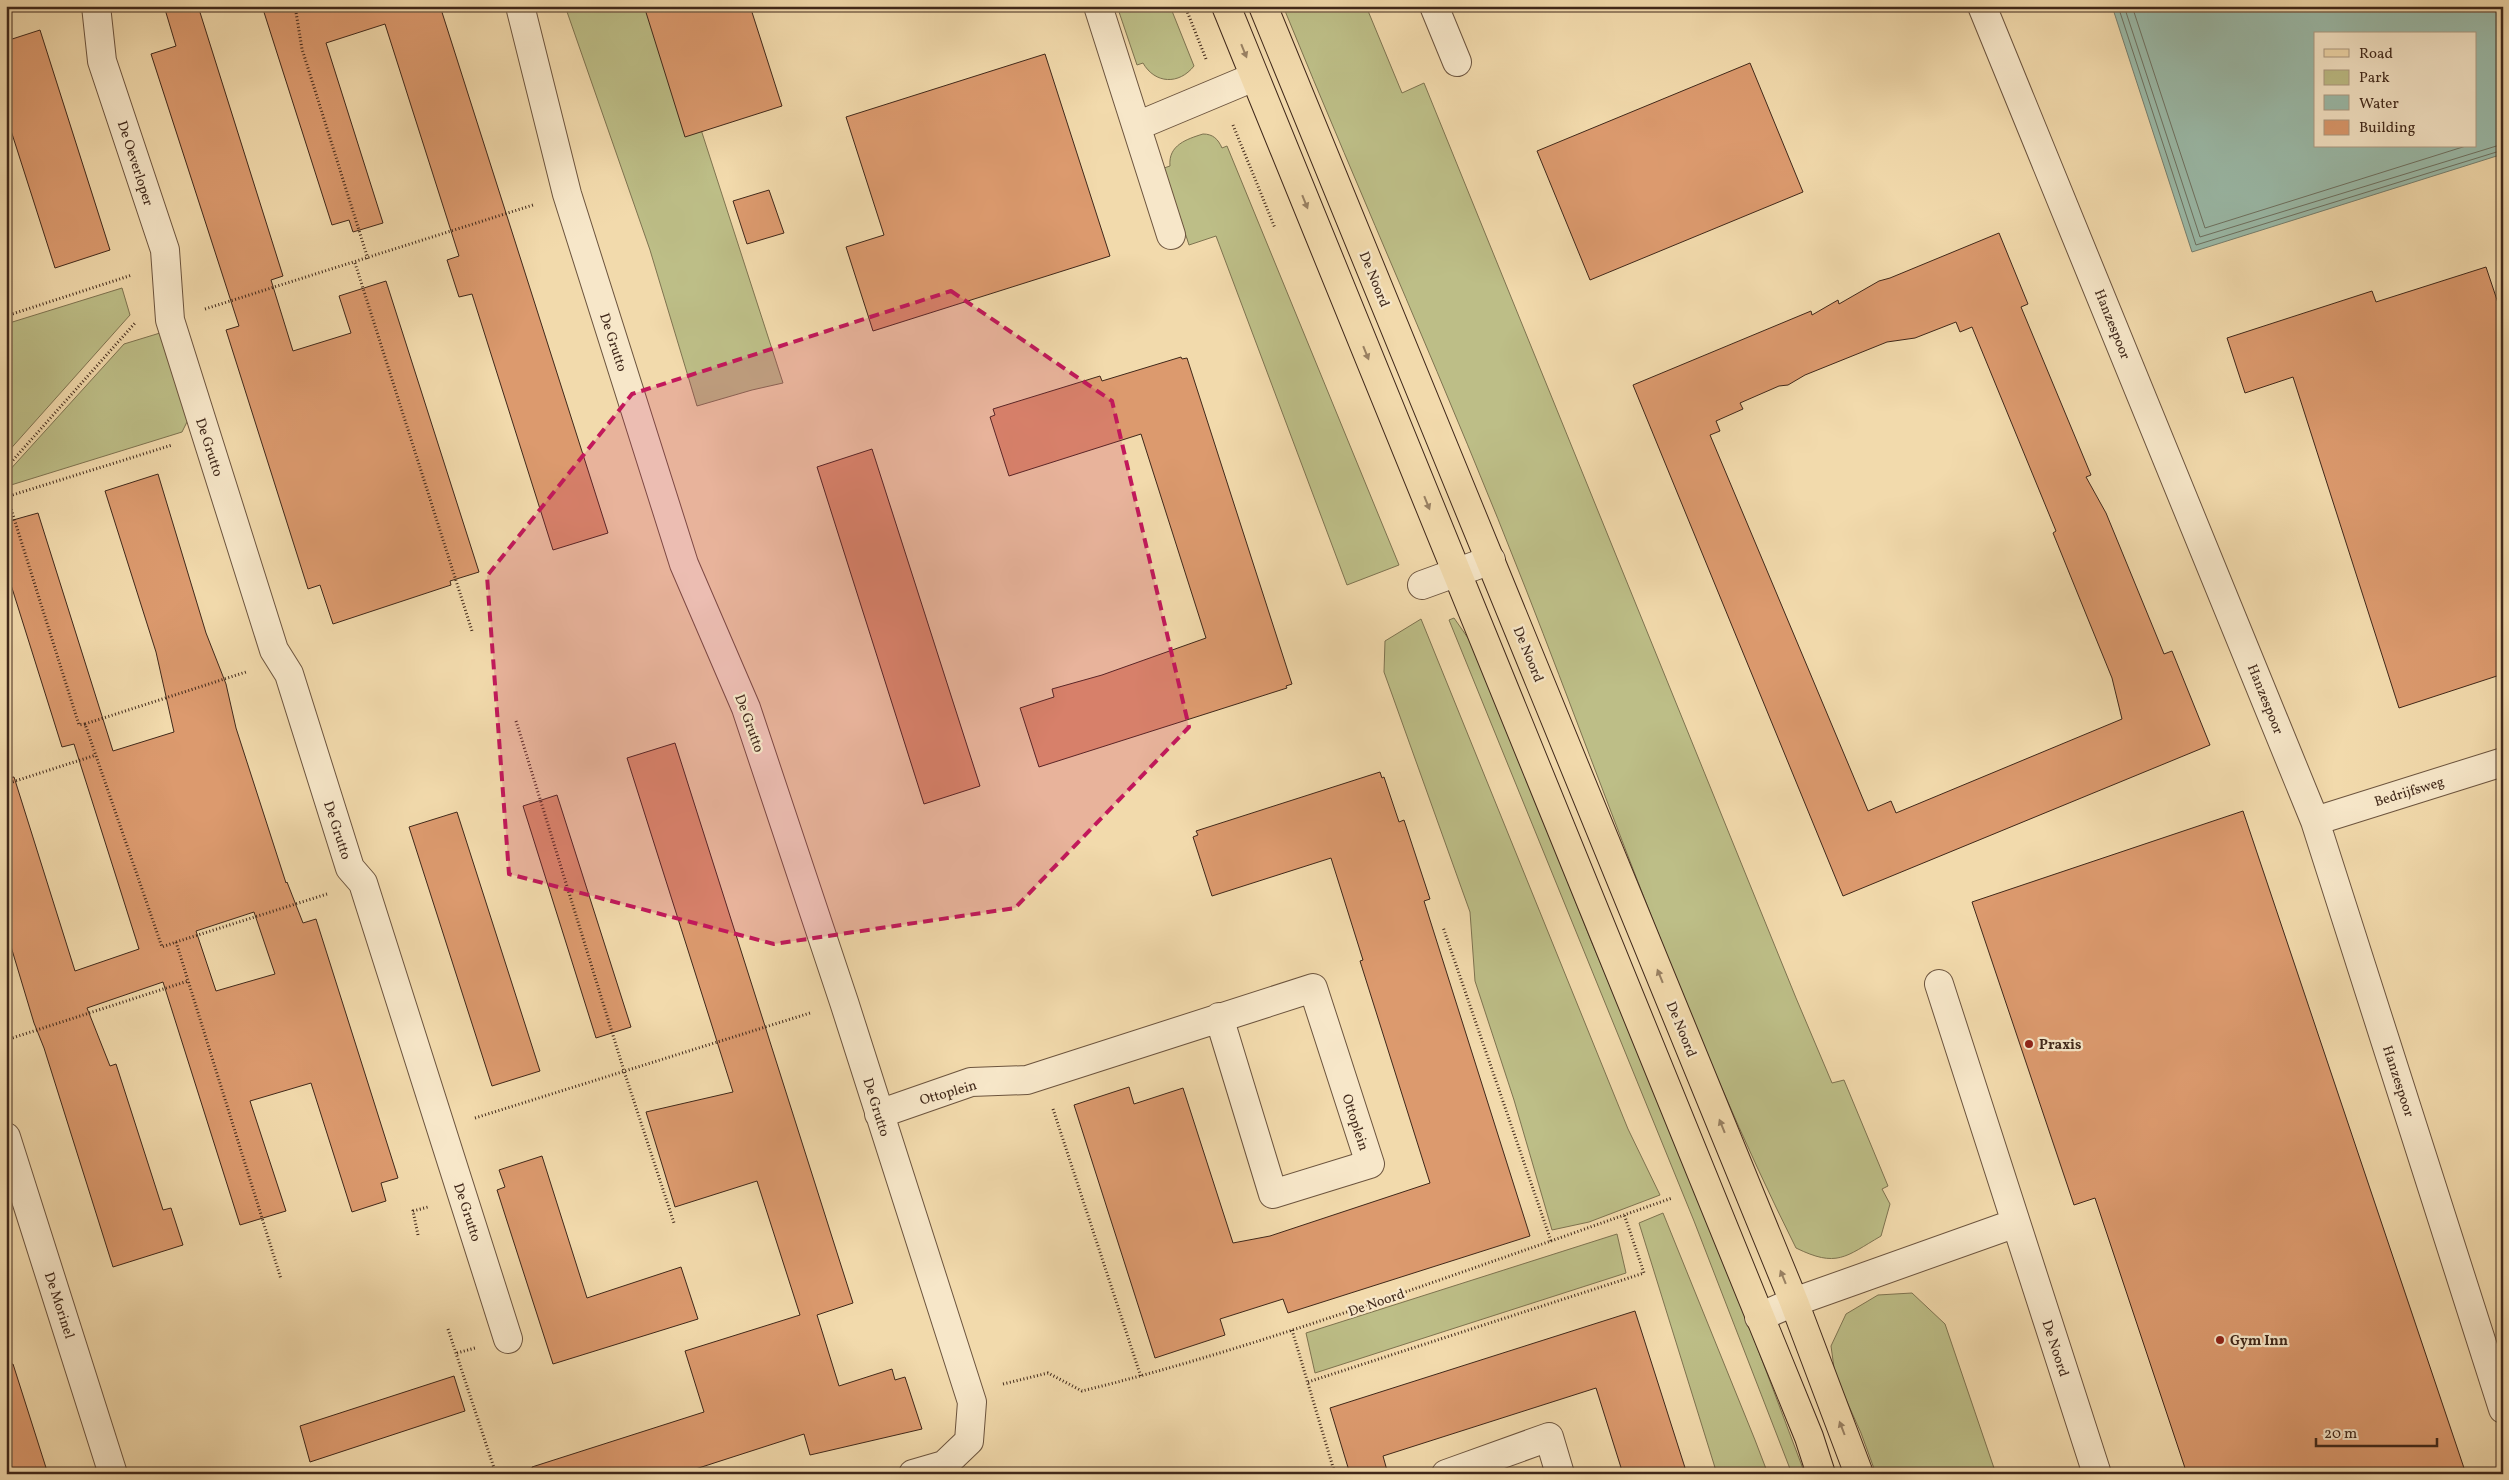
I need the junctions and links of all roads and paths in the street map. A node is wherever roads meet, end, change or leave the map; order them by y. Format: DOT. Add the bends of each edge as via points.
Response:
graph roads {
  1 [pos="96,6"];
  2 [pos="295,6"];
  3 [pos="520,6"];
  4 [pos="1098,6"];
  5 [pos="1226,6"];
  6 [pos="1263,6"];
  7 [pos="1434,6"];
  8 [pos="1982,6"];
  9 [pos="1457,62"];
  10 [pos="1254,77"];
  11 [pos="1137,126"];
  12 [pos="567,194"];
  13 [pos="1171,235"];
  14 [pos="368,259"];
  15 [pos="355,263"];
  16 [pos="166,275"];
  17 [pos="6,316"];
  18 [pos="170,320"];
  19 [pos="206,434"];
  20 [pos="6,468"];
  21 [pos="7,497"];
  22 [pos="1491,560"];
  23 [pos="1456,574"];
  24 [pos="1422,585"];
  25 [pos="472,631"];
  26 [pos="280,660"];
  27 [pos="516,721"];
  28 [pos="86,724"];
  29 [pos="96,755"];
  30 [pos="2503,762"];
  31 [pos="6,784"];
  32 [pos="2315,821"];
  33 [pos="363,883"];
  34 [pos="1443,927"];
  35 [pos="176,942"];
  36 [pos="188,982"];
  37 [pos="1938,984"];
  38 [pos="844,1002"];
  39 [pos="1220,1018"];
  40 [pos="6,1040"];
  41 [pos="624,1071"];
  42 [pos="1042,1075"];
  43 [pos="879,1114"];
  44 [pos="441,1128"];
  45 [pos="6,1137"];
  46 [pos="1672,1198"];
  47 [pos="1624,1214"];
  48 [pos="674,1223"];
  49 [pos="2016,1223"];
  50 [pos="1551,1241"];
  51 [pos="281,1279"];
  52 [pos="1794,1302"];
  53 [pos="1759,1317"];
  54 [pos="448,1329"];
  55 [pos="1292,1330"];
  56 [pos="508,1338"];
  57 [pos="1141,1377"];
  58 [pos="1308,1382"];
  59 [pos="969,1393"];
  60 [pos="2503,1409"];
  61 [pos="113,1474"];
  62 [pos="496,1474"];
  63 [pos="913,1474"];
  64 [pos="1335,1474"];
  65 [pos="1446,1474"];
  66 [pos="1560,1474"];
  67 [pos="1821,1474"];
  68 [pos="1859,1474"];
  69 [pos="2097,1474"];
  1 -- 16 [label="street, De Oeverloper" via="102,61 165,250"];
  2 -- 14 [label="path" via="302,49"];
  3 -- 12 [label="street, De Grutto"];
  4 -- 11 [label="street"];
  5 -- 10 [label="main road, one-way"];
  6 -- 22 [label="main road, De Noord"];
  7 -- 9 [label="street"];
  8 -- 32 [label="street, Hanzespoor"];
  10 -- 11 [label="street"];
  10 -- 23 [label="main road, one-way"];
  11 -- 13 [label="street"];
  12 -- 14 [label="path"];
  12 -- 38 [label="street, De Grutto" via="684,564 746,708"];
  14 -- 15 [label="path"];
  15 -- 18 [label="path"];
  15 -- 25 [label="path"];
  16 -- 17 [label="path"];
  16 -- 18 [label="street, De Oeverloper"];
  16 -- 20 [label="path"];
  18 -- 19 [label="street, De Grutto"];
  19 -- 21 [label="path"];
  19 -- 26 [label="street, De Grutto" via="274,650"];
  21 -- 28 [label="path" via="79,725"];
  22 -- 23 [label="street"];
  52 -- 22 [label="main road, De Noord, one-way"];
  23 -- 24 [label="street"];
  23 -- 53 [label="main road"];
  26 -- 28 [label="path"];
  26 -- 33 [label="street, De Grutto" via="289,674 350,868"];
  27 -- 41 [label="path"];
  28 -- 29 [label="path"];
  29 -- 31 [label="path"];
  29 -- 35 [label="path" via="162,947"];
  30 -- 32 [label="street, Bedrijfsweg"];
  32 -- 60 [label="street, Hanzespoor"];
  33 -- 35 [label="path"];
  33 -- 44 [label="street, De Grutto"];
  34 -- 50 [label="path"];
  35 -- 36 [label="path"];
  36 -- 40 [label="path"];
  36 -- 51 [label="path"];
  37 -- 49 [label="street, De Noord"];
  38 -- 41 [label="path"];
  38 -- 43 [label="street, De Grutto"];
  39 -- 39 [label="street, Ottoplein" via="1313,988 1370,1164 1273,1194"];
  39 -- 42 [label="street, Ottoplein"];
  41 -- 44 [label="path"];
  41 -- 48 [label="path"];
  42 -- 43 [label="street, Ottoplein" via="1027,1080 971,1082"];
  42 -- 57 [label="path"];
  43 -- 59 [label="street, De Grutto"];
  44 -- 56 [label="street, De Grutto"];
  45 -- 61 [label="street, De Morinel"];
  46 -- 47 [label="path, De Noord"];
  47 -- 50 [label="path, De Noord"];
  47 -- 58 [label="path" via="1644,1273"];
  49 -- 52 [label="street"];
  49 -- 69 [label="street, De Noord"];
  50 -- 55 [label="path, De Noord"];
  52 -- 53 [label="street"];
  68 -- 52 [label="main road, De Noord, one-way"];
  53 -- 67 [label="main road"];
  54 -- 62 [label="path"];
  55 -- 57 [label="path, De Noord"];
  55 -- 58 [label="path"];
  57 -- 59 [label="path, De Noord" via="1082,1391 1048,1373"];
  58 -- 64 [label="path"];
  59 -- 63 [label="street, De Grutto" via="972,1402 970,1441 944,1465"];
  65 -- 66 [label="street" via="1549,1437"];
}
